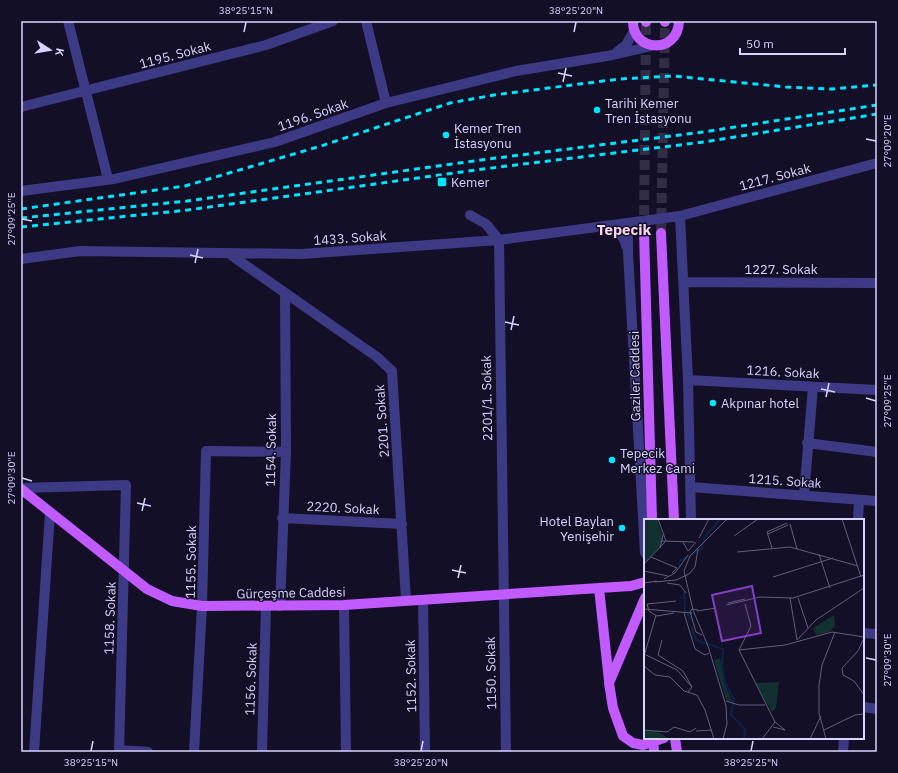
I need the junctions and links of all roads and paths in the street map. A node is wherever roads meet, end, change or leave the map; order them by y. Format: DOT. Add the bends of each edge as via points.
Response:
graph roads {
  1 [pos="68,21"];
  2 [pos="333,21"];
  3 [pos="366,21"];
  4 [pos="679,21"];
  5 [pos="633,26"];
  6 [pos="656,45"];
  7 [pos="613,55"];
  8 [pos="85,92"];
  9 [pos="386,103"];
  10 [pos="21,108"];
  11 [pos="877,163"];
  12 [pos="108,179"];
  13 [pos="21,191"];
  14 [pos="470,215"];
  15 [pos="680,216"];
  16 [pos="641,221"];
  17 [pos="602,226"];
  18 [pos="644,231"];
  19 [pos="661,233"];
  20 [pos="499,240"];
  21 [pos="228,253"];
  22 [pos="628,253"];
  23 [pos="21,259"];
  24 [pos="684,282"];
  25 [pos="877,283"];
  26 [pos="285,294"];
  27 [pos="688,380"];
  28 [pos="813,387"];
  29 [pos="877,390"];
  30 [pos="807,443"];
  31 [pos="286,452"];
  32 [pos="877,452"];
  33 [pos="690,488"];
  34 [pos="21,489"];
  35 [pos="804,495"];
  36 [pos="859,500"];
  37 [pos="877,501"];
  38 [pos="50,513"];
  39 [pos="282,518"];
  40 [pos="652,519"];
  41 [pos="674,519"];
  42 [pos="691,519"];
  43 [pos="858,519"];
  44 [pos="402,524"];
  45 [pos="644,534"];
  46 [pos="125,572"];
  47 [pos="644,582"];
  48 [pos="599,588"];
  49 [pos="502,594"];
  50 [pos="406,600"];
  51 [pos="423,600"];
  52 [pos="644,600"];
  53 [pos="344,605"];
  54 [pos="202,606"];
  55 [pos="266,606"];
  56 [pos="280,606"];
  57 [pos="864,633"];
  58 [pos="877,634"];
  59 [pos="609,683"];
  60 [pos="864,707"];
  61 [pos="877,709"];
  62 [pos="662,739"];
  63 [pos="675,739"];
  64 [pos="844,739"];
  65 [pos="653,744"];
  66 [pos="119,751"];
  67 [pos="34,752"];
  68 [pos="148,752"];
  69 [pos="194,752"];
  70 [pos="262,752"];
  71 [pos="346,752"];
  72 [pos="425,752"];
  73 [pos="506,752"];
  74 [pos="677,752"];
  75 [pos="843,752"];
  1 -- 8 [label="street"];
  2 -- 8 [label="street, 1195. Sokak" via="266,45"];
  3 -- 9 [label="street"];
  4 -- 6 [label="main road" via="675,38 665,44"];
  5 -- 6 [label="main road" via="642,42"];
  5 -- 7 [label="street" via="626,45"];
  6 -- 7 [label="street, 1196. Sokak"];
  7 -- 9 [label="street, 1196. Sokak" via="516,71"];
  8 -- 10 [label="street, 1195. Sokak"];
  8 -- 12 [label="street"];
  9 -- 12 [label="street, 1196. Sokak" via="275,142"];
  11 -- 15 [label="street, 1217. Sokak"];
  12 -- 13 [label="street, 1196. Sokak"];
  14 -- 20 [label="street" via="486,224"];
  15 -- 16 [label="street, 1433. Sokak"];
  15 -- 24 [label="street"];
  16 -- 17 [label="street, 1433. Sokak"];
  16 -- 22 [label="street" via="630,226"];
  17 -- 20 [label="street, 1433. Sokak"];
  17 -- 22 [label="street" via="619,232 625,240"];
  18 -- 40 [label="main road, Gaziler Caddesi"];
  19 -- 41 [label="main road"];
  20 -- 21 [label="street, 1433. Sokak" via="301,254"];
  20 -- 49 [label="street, 2201/1. Sokak"];
  21 -- 23 [label="street, 1433. Sokak" via="80,251"];
  21 -- 26 [label="street, 2201. Sokak"];
  22 -- 45 [label="street"];
  24 -- 25 [label="street, 1227. Sokak"];
  24 -- 27 [label="street"];
  26 -- 31 [label="street, 1154. Sokak"];
  26 -- 44 [label="street, 2201. Sokak" via="378,357 392,371"];
  27 -- 28 [label="street, 1216. Sokak"];
  27 -- 33 [label="street"];
  28 -- 29 [label="street, 1216. Sokak"];
  28 -- 30 [label="street"];
  30 -- 32 [label="street"];
  30 -- 35 [label="street"];
  31 -- 39 [label="street, 1154. Sokak"];
  31 -- 54 [label="street, 1155. Sokak" via="206,451"];
  33 -- 35 [label="street, 1215. Sokak"];
  33 -- 42 [label="street"];
  34 -- 38 [label="main road, Gürçeşme Caddesi"];
  34 -- 46 [label="street, 1158. Sokak" via="126,484"];
  35 -- 36 [label="street, 1215. Sokak"];
  36 -- 37 [label="street, 1215. Sokak"];
  36 -- 43 [label="street"];
  38 -- 46 [label="main road, Gürçeşme Caddesi"];
  38 -- 67 [label="street"];
  39 -- 44 [label="street, 2220. Sokak"];
  39 -- 56 [label="street, 1154. Sokak"];
  44 -- 50 [label="street, 2201. Sokak"];
  46 -- 54 [label="main road, Gürçeşme Caddesi" via="147,589 172,601"];
  46 -- 66 [label="street, 1158. Sokak"];
  47 -- 48 [label="main road, Gürçeşme Caddesi" via="631,586"];
  48 -- 49 [label="main road, Gürçeşme Caddesi"];
  48 -- 59 [label="main road"];
  49 -- 51 [label="main road, Gürçeşme Caddesi"];
  49 -- 73 [label="street, 1150. Sokak"];
  50 -- 51 [label="main road, Gürçeşme Caddesi"];
  50 -- 53 [label="main road, Gürçeşme Caddesi"];
  51 -- 72 [label="street, 1152. Sokak"];
  52 -- 59 [label="main road"];
  53 -- 56 [label="main road, Gürçeşme Caddesi"];
  53 -- 71 [label="street"];
  54 -- 55 [label="main road, Gürçeşme Caddesi"];
  54 -- 69 [label="street, 1155. Sokak"];
  55 -- 56 [label="main road, Gürçeşme Caddesi"];
  55 -- 70 [label="street, 1156. Sokak"];
  57 -- 58 [label="street"];
  59 -- 65 [label="main road" via="612,708 623,736 633,743"];
  60 -- 61 [label="street"];
  62 -- 65 [label="main road"];
  63 -- 74 [label="main road"];
  64 -- 75 [label="street"];
  66 -- 68 [label="street"];
}
